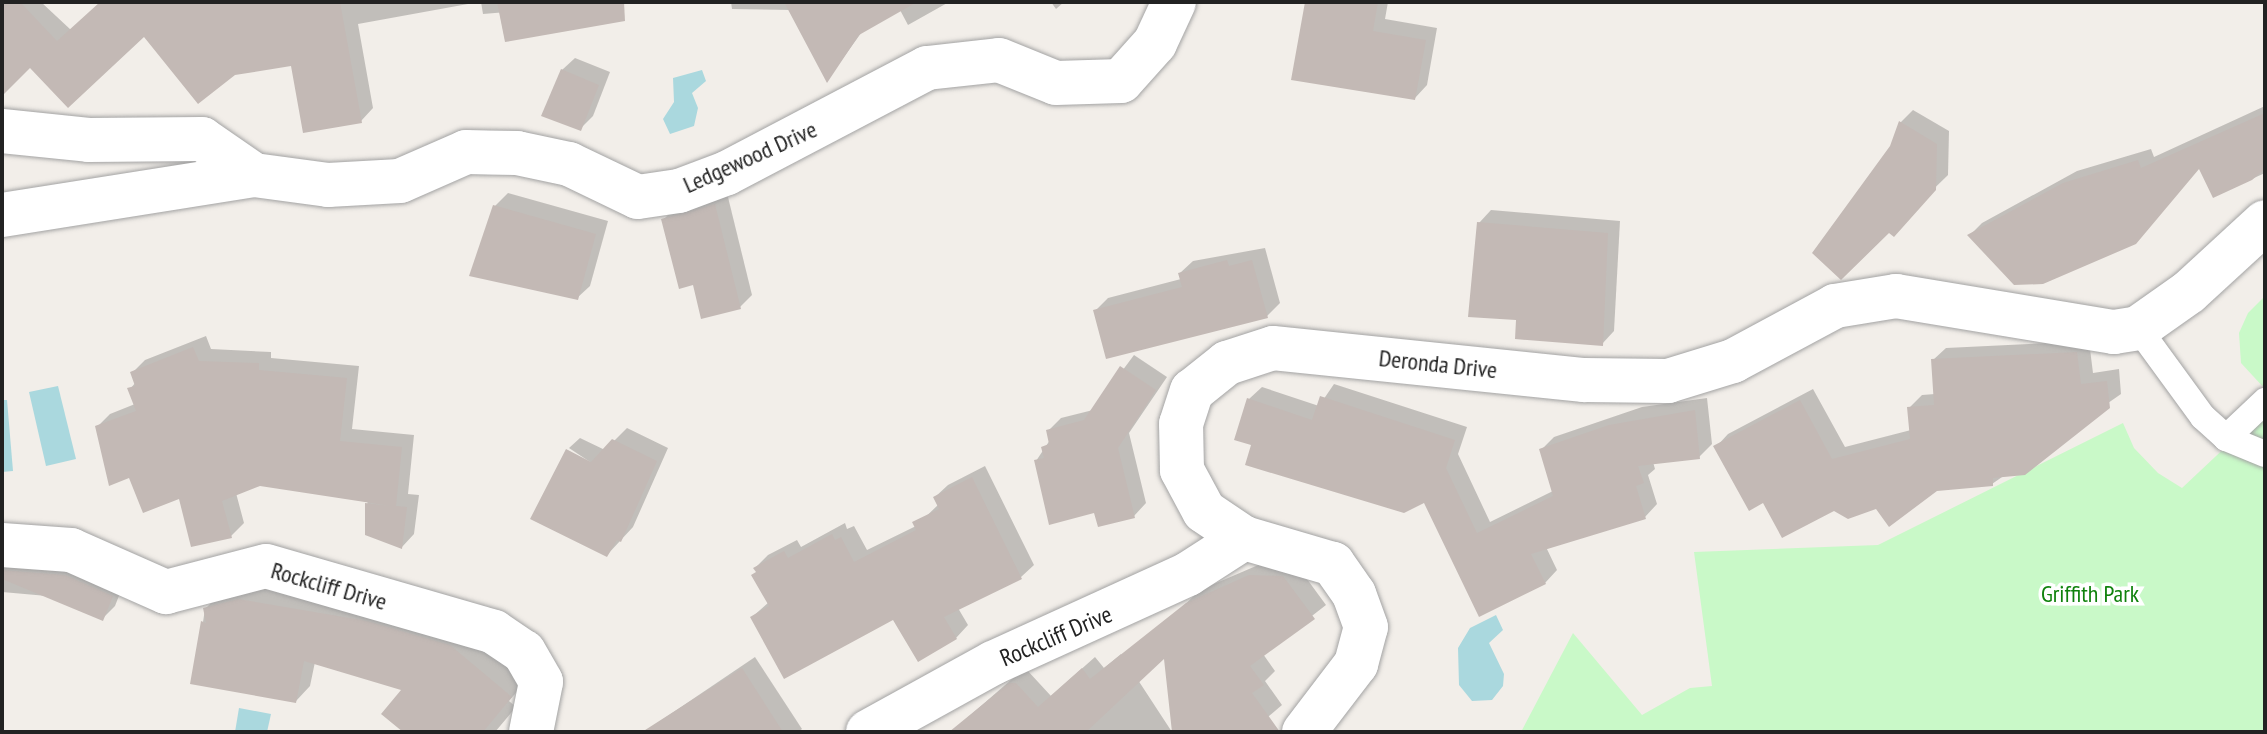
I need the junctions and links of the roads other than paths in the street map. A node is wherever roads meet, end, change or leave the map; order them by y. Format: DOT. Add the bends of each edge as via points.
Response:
graph roads {
  1 [pos="1174,2"];
  2 [pos="2,131"];
  3 [pos="254,175"];
  4 [pos="2,215"];
  5 [pos="2265,222"];
  6 [pos="2138,328"];
  7 [pos="2265,401"];
  8 [pos="2226,438"];
  9 [pos="2265,454"];
  10 [pos="1244,538"];
  11 [pos="2,545"];
  12 [pos="531,732"];
  13 [pos="868,732"];
  14 [pos="1304,732"];
  1 -- 3 [label="street, Ledgewood Drive" via="1155,43 1121,81 1056,83 999,60 927,68 727,173 679,191 638,197 569,164 517,153 466,152 400,181 328,185"];
  2 -- 3 [label="street, Ledgewood Drive" via="89,140 202,139"];
  3 -- 4 [label="street"];
  5 -- 6 [label="street" via="2189,292"];
  6 -- 8 [label="lane" via="2203,417"];
  6 -- 10 [label="street, Deronda Drive" via="2114,332 1896,296 1864,298 1835,306 1700,374 1629,382 1273,348 1227,363 1192,391 1181,424 1182,470 1204,511"];
  7 -- 8 [label="lane"];
  8 -- 9 [label="lane"];
  10 -- 13 [label="street, Rockcliff Drive" via="1188,574 993,663"];
  10 -- 14 [label="street, Deronda Drive" via="1333,564 1354,594 1366,627 1356,664"];
  11 -- 12 [label="street, Rockcliff Drive" via="71,550 166,592 266,566 494,632 524,652 541,682"];
}
